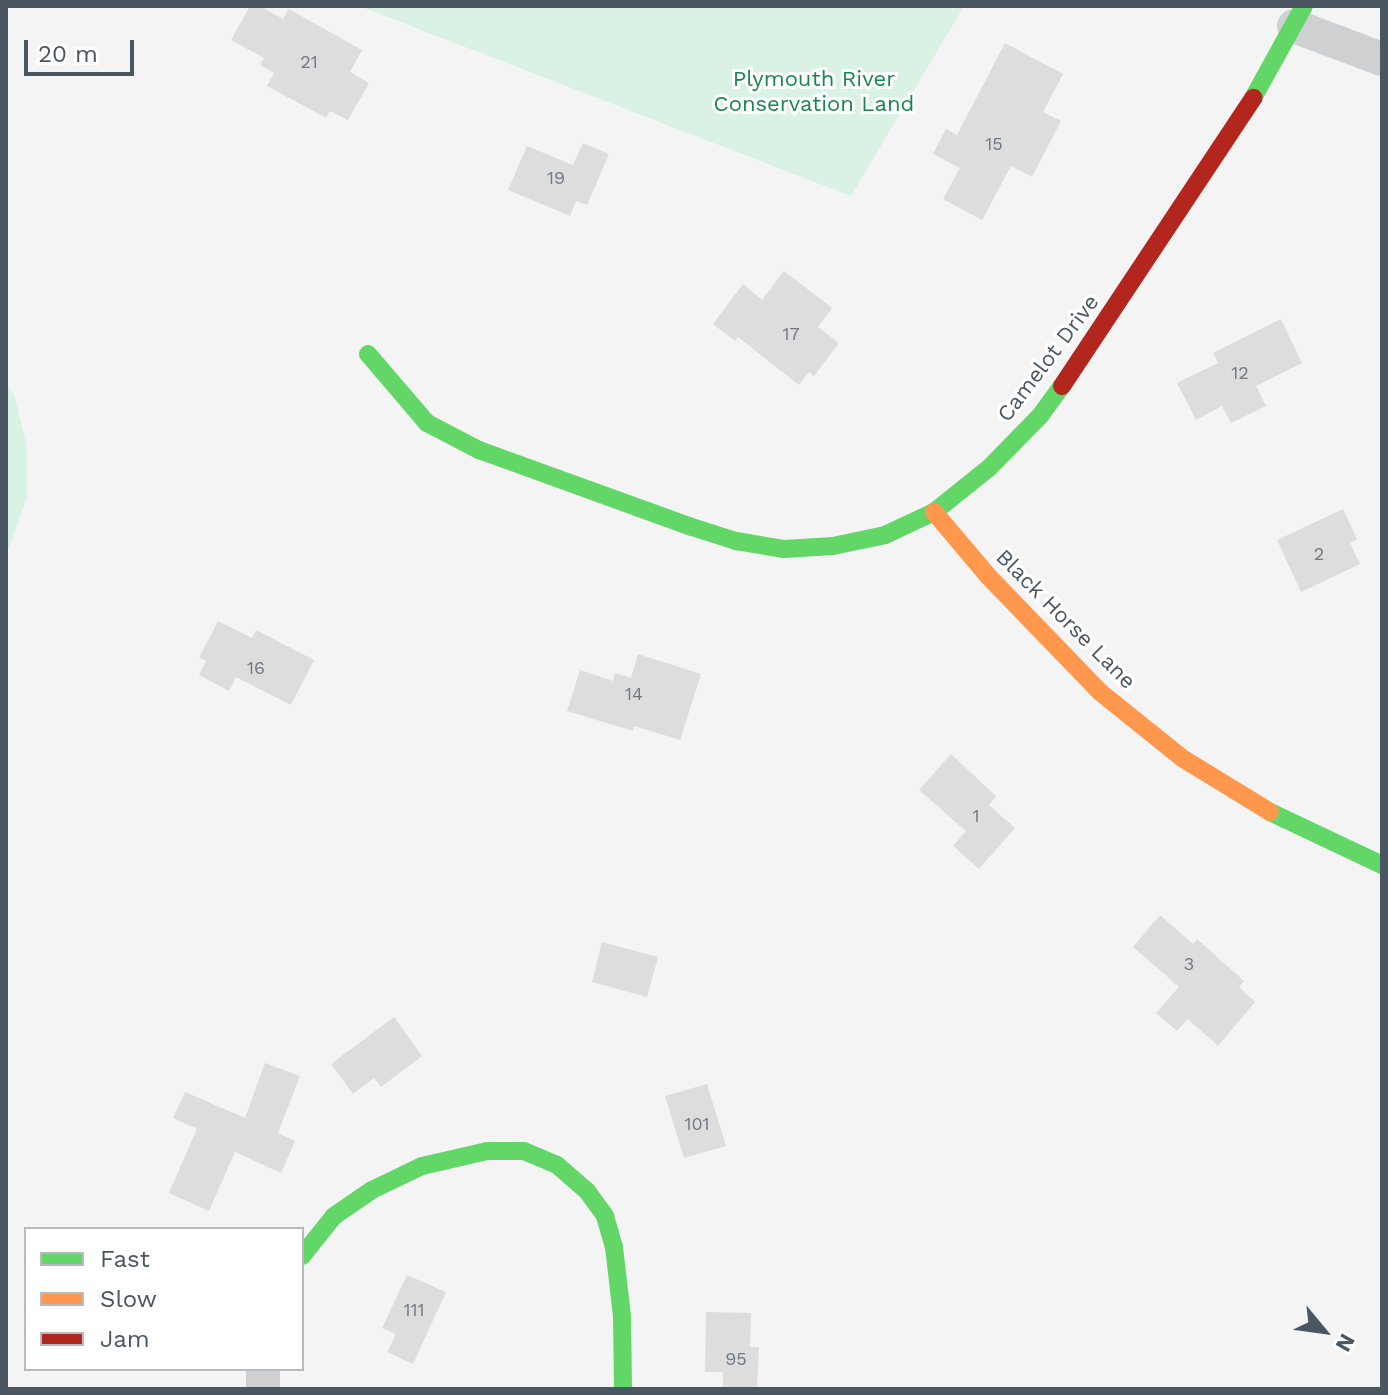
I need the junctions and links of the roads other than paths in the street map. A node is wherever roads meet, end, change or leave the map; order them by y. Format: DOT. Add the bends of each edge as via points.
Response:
graph roads {
  1 [pos="1299,16"];
  2 [pos="1382,59"];
  3 [pos="368,354"];
  4 [pos="934,512"];
  5 [pos="1382,865"];
  6 [pos="304,1254"];
  7 [pos="623,1389"];
  1 -- 2 [label="street"];
  1 -- 4 [label="street, Camelot Drive" via="1236,129 1040,416 989,468"];
  3 -- 4 [label="street, Camelot Drive" via="427,423 479,450 736,541 784,549 833,546 885,535"];
  4 -- 5 [label="street, Black Horse Lane" via="1100,692 1182,758 1252,803"];
  6 -- 7 [label="street" via="334,1216 422,1166 487,1151 524,1151 557,1165 587,1191 605,1216 622,1316"];
}
